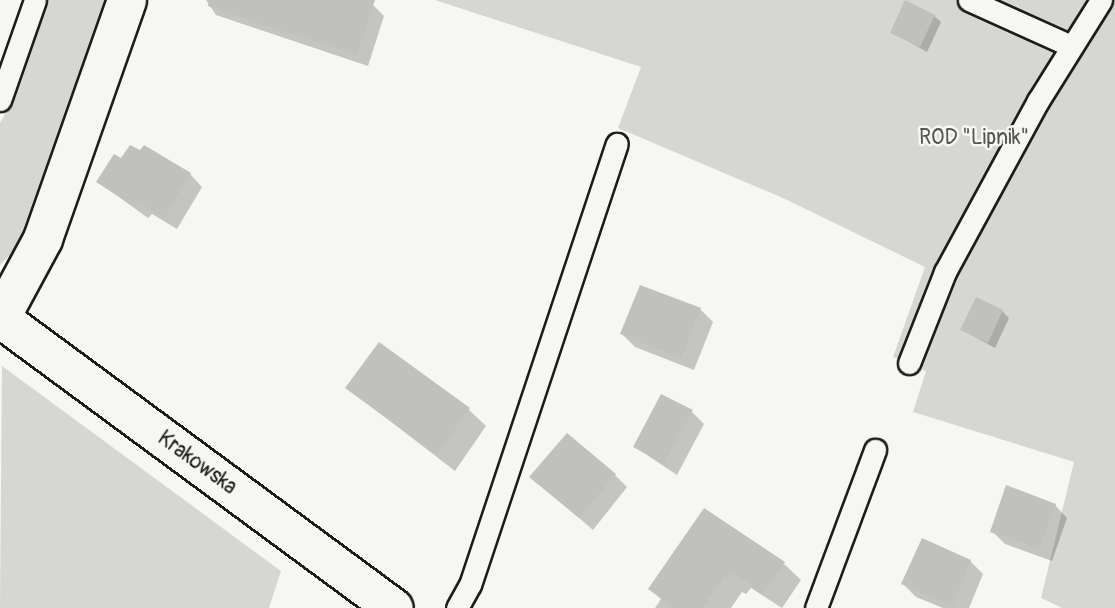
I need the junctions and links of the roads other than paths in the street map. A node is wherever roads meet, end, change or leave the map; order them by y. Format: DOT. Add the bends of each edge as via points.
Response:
graph roads {
  1 [pos="35,0"];
  2 [pos="127,0"];
  3 [pos="969,0"];
  4 [pos="1101,0"];
  5 [pos="1071,46"];
  6 [pos="0,100"];
  7 [pos="617,144"];
  8 [pos="0,318"];
  9 [pos="909,363"];
  10 [pos="875,450"];
  11 [pos="394,608"];
  12 [pos="457,608"];
  13 [pos="816,608"];
  1 -- 6 [label="lane"];
  2 -- 8 [label="main road" via="43,239"];
  3 -- 5 [label="lane"];
  4 -- 5 [label="lane"];
  5 -- 9 [label="lane" via="945,272"];
  7 -- 12 [label="lane" via="470,585"];
  8 -- 11 [label="main road, Krakowska"];
  10 -- 13 [label="lane"];
}
